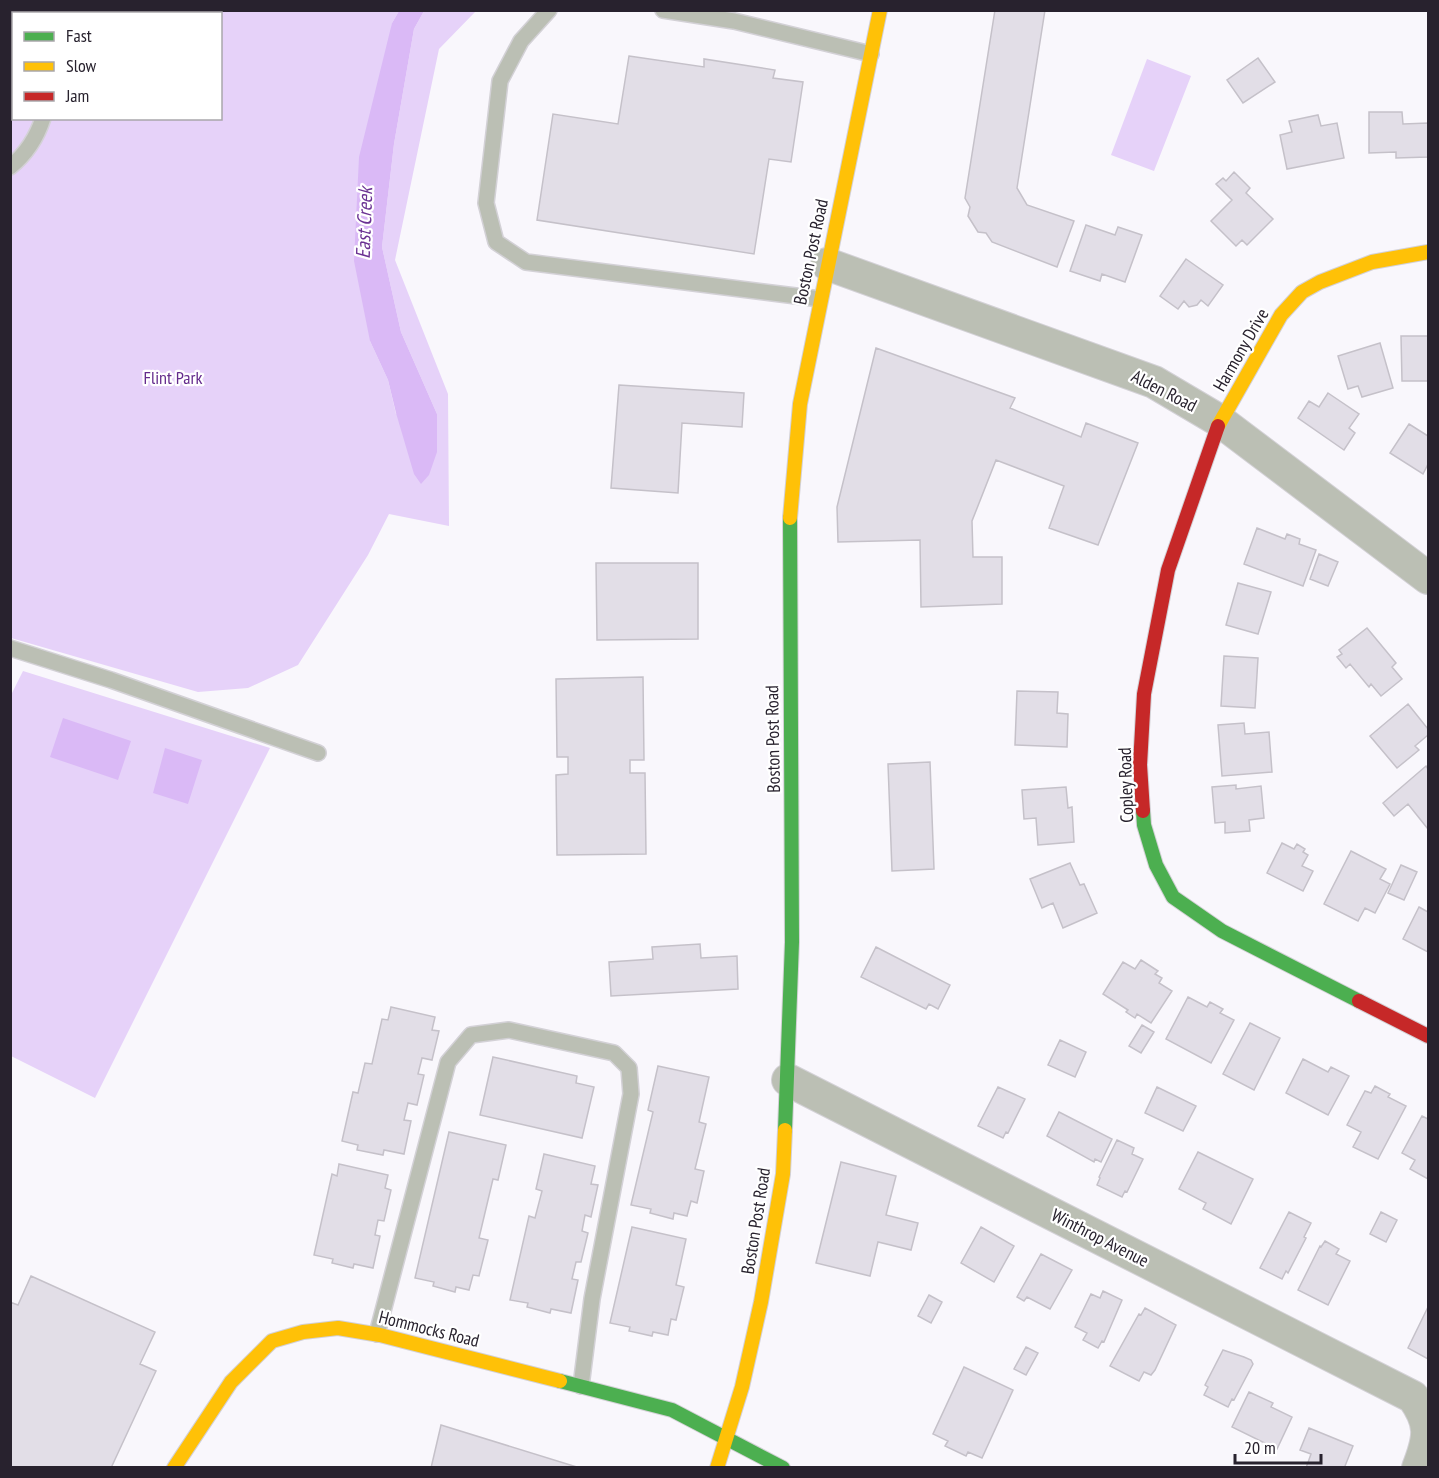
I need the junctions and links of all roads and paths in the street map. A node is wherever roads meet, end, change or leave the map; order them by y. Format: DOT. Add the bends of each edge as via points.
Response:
graph roads {
  1 [pos="549,10"];
  2 [pos="663,10"];
  3 [pos="880,10"];
  4 [pos="871,54"];
  5 [pos="42,120"];
  6 [pos="10,167"];
  7 [pos="1428,252"];
  8 [pos="827,264"];
  9 [pos="820,299"];
  10 [pos="1220,421"];
  11 [pos="1428,578"];
  12 [pos="11,650"];
  13 [pos="318,753"];
  14 [pos="1428,1036"];
  15 [pos="788,1080"];
  16 [pos="377,1334"];
  17 [pos="581,1386"];
  18 [pos="726,1438"];
  19 [pos="174,1467"];
  20 [pos="717,1467"];
  21 [pos="783,1467"];
  22 [pos="1419,1467"];
  1 -- 9 [label="lane" via="521,41 500,81 486,203 496,242 526,262"];
  2 -- 4 [label="lane" via="734,21"];
  3 -- 4 [label="street, Boston Post Road"];
  4 -- 8 [label="street, Boston Post Road"];
  5 -- 6 [label="lane" via="21,158"];
  7 -- 10 [label="street, Harmony Drive" via="1372,262 1302,292 1281,315"];
  8 -- 9 [label="street, Boston Post Road"];
  8 -- 10 [label="street, Alden Road" via="1154,382"];
  9 -- 15 [label="street, Boston Post Road" via="800,404 790,514 792,942"];
  10 -- 11 [label="street, Alden Road"];
  10 -- 14 [label="street, Copley Road" via="1168,570 1144,694 1140,765 1143,825 1156,865 1173,897 1222,931"];
  12 -- 13 [label="lane" via="111,680"];
  15 -- 18 [label="street, Boston Post Road" via="783,1174 756,1324"];
  15 -- 22 [label="street, Winthrop Avenue" via="1413,1397 1428,1428"];
  16 -- 17 [label="street, Hommocks Road"];
  16 -- 17 [label="lane" via="448,1062 471,1035 508,1030 614,1053 629,1068 631,1094 592,1299"];
  16 -- 19 [label="street, Hommocks Road" via="338,1329 303,1332 272,1341 231,1382"];
  17 -- 18 [label="street, Hommocks Road" via="672,1410"];
  18 -- 20 [label="street, Boston Post Road"];
  18 -- 21 [label="street, Hommocks Road"];
}
